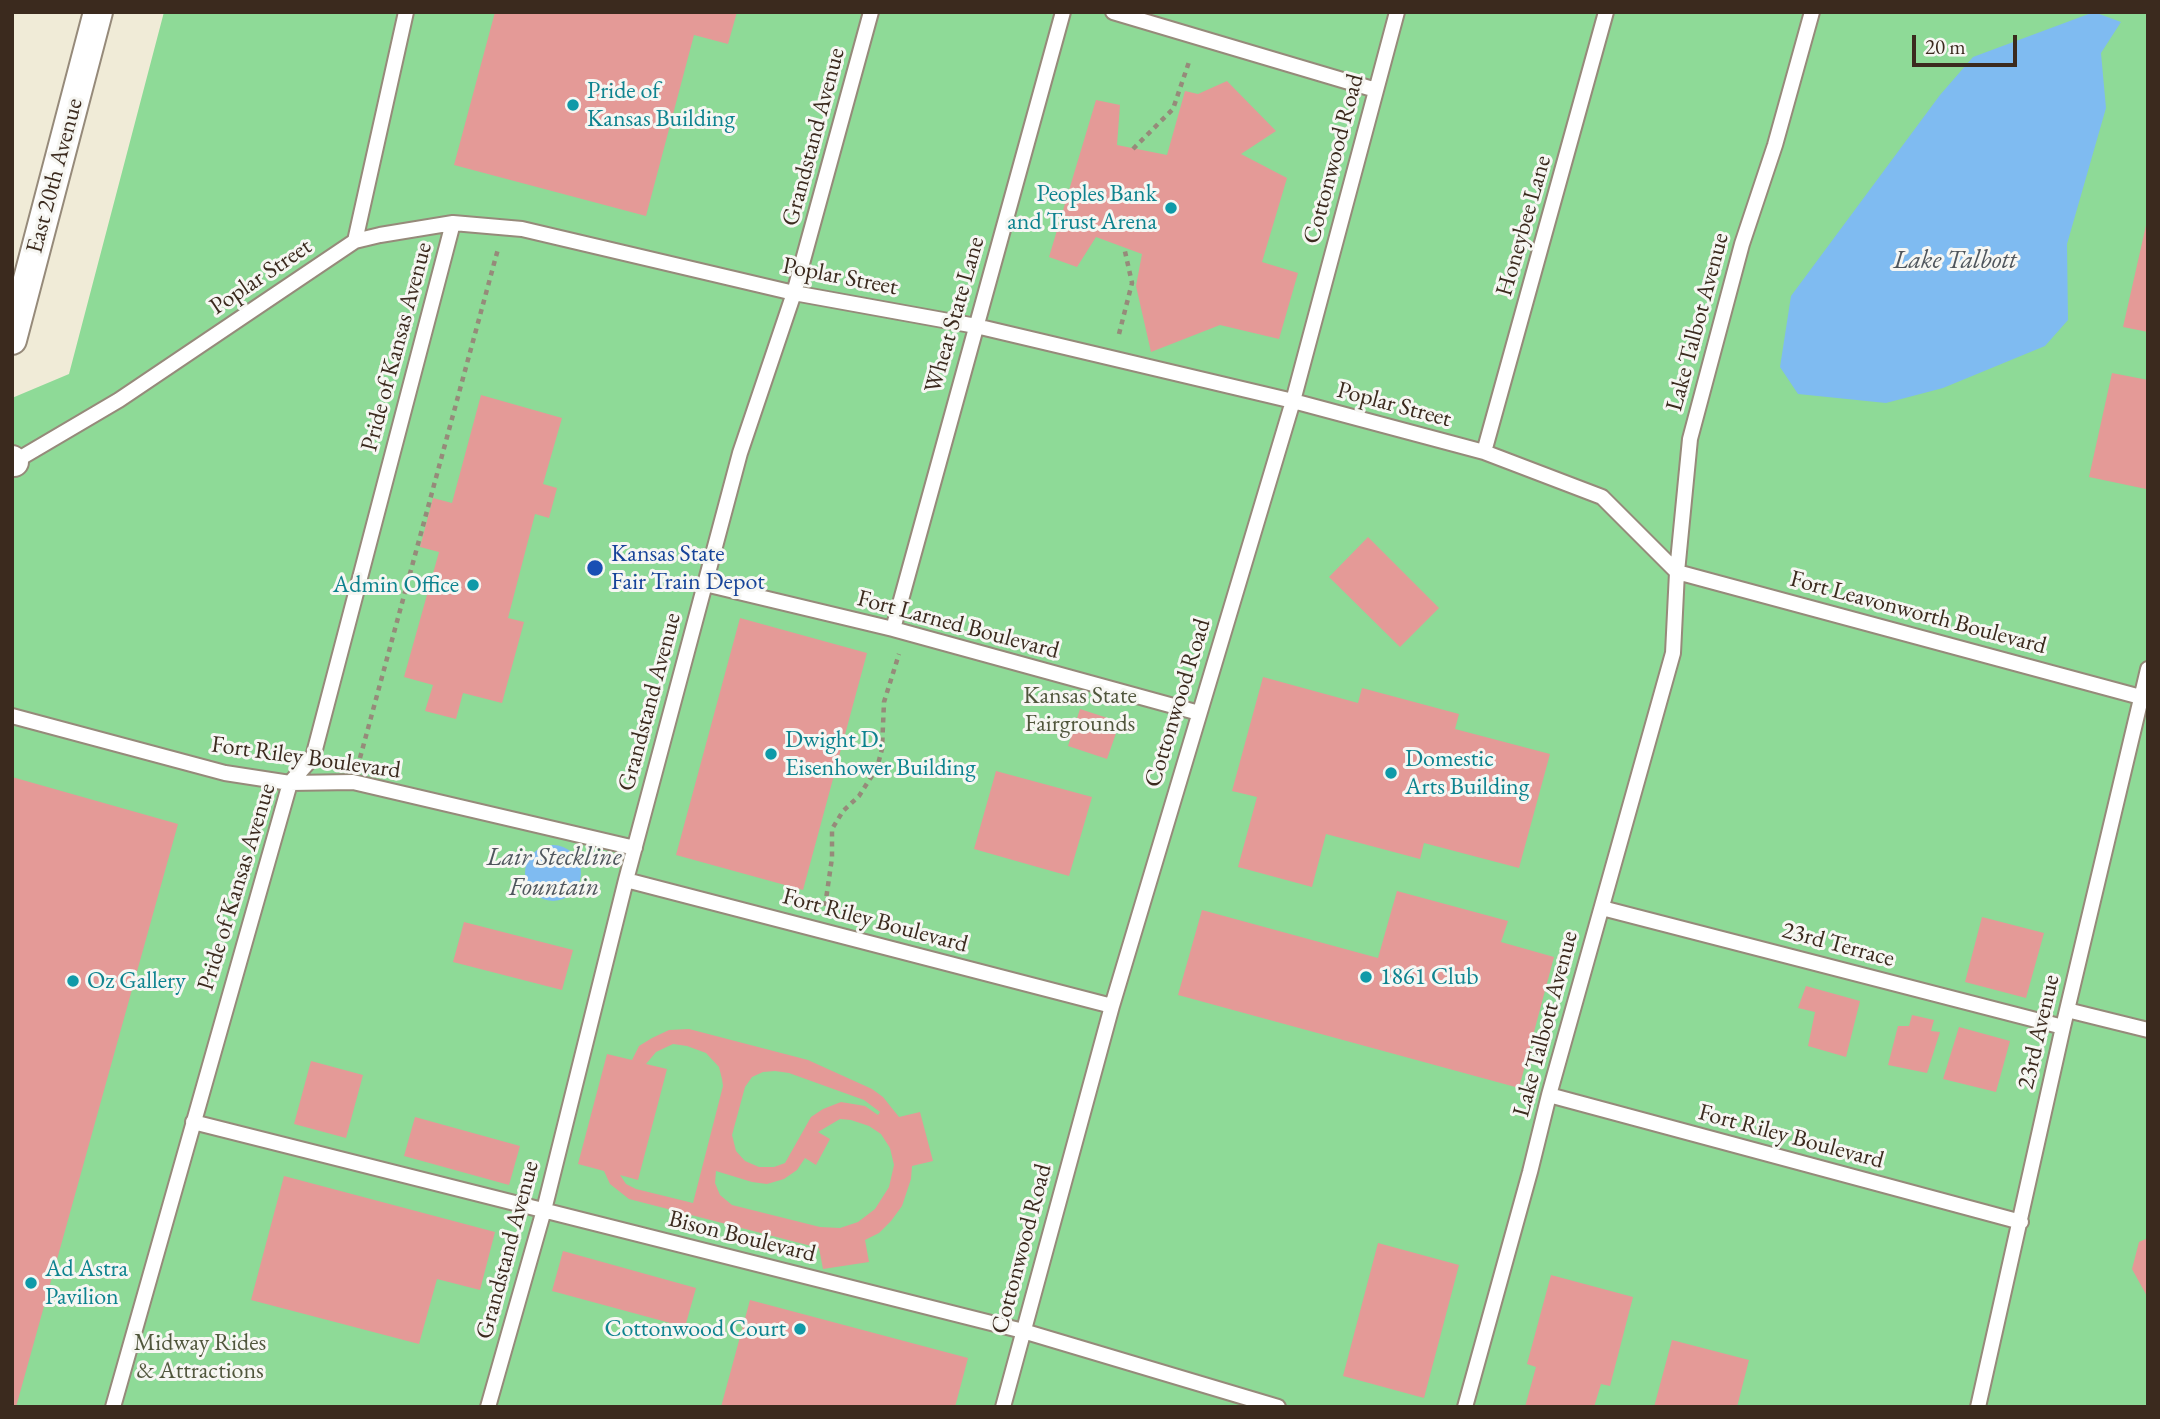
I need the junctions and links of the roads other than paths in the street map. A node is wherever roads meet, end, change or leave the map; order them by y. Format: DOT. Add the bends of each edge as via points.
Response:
graph roads {
  1 [pos="98,12"];
  2 [pos="406,12"];
  3 [pos="872,12"];
  4 [pos="1063,12"];
  5 [pos="1113,12"];
  6 [pos="1397,12"];
  7 [pos="1606,12"];
  8 [pos="1812,12"];
  9 [pos="1376,90"];
  10 [pos="453,223"];
  11 [pos="355,242"];
  12 [pos="794,293"];
  13 [pos="976,326"];
  14 [pos="12,340"];
  15 [pos="1293,401"];
  16 [pos="1484,452"];
  17 [pos="13,461"];
  18 [pos="1677,572"];
  19 [pos="705,584"];
  20 [pos="899,631"];
  21 [pos="1673,653"];
  22 [pos="2148,669"];
  23 [pos="2144,698"];
  24 [pos="1199,713"];
  25 [pos="12,716"];
  26 [pos="290,783"];
  27 [pos="635,848"];
  28 [pos="626,880"];
  29 [pos="1602,908"];
  30 [pos="1112,1006"];
  31 [pos="2067,1010"];
  32 [pos="2063,1027"];
  33 [pos="2148,1030"];
  34 [pos="1549,1095"];
  35 [pos="193,1122"];
  36 [pos="544,1210"];
  37 [pos="2021,1222"];
  38 [pos="1023,1331"];
  39 [pos="113,1407"];
  40 [pos="488,1407"];
  41 [pos="1003,1407"];
  42 [pos="1278,1407"];
  43 [pos="1465,1407"];
  44 [pos="1978,1407"];
  1 -- 14 [label="street, East 20th Avenue"];
  2 -- 11 [label="lane"];
  3 -- 12 [label="lane, Grandstand Avenue"];
  4 -- 13 [label="lane, Wheat State Lane"];
  5 -- 9 [label="lane"];
  6 -- 9 [label="lane, Cottonwood Road"];
  7 -- 16 [label="lane, Honeybee Lane"];
  8 -- 18 [label="lane, Lake Talbot Avenue" via="1776,145 1742,244 1690,439"];
  9 -- 15 [label="lane, Cottonwood Road"];
  10 -- 11 [label="lane, Poplar Street"];
  10 -- 12 [label="lane, Poplar Street" via="522,229"];
  10 -- 26 [label="lane, Pride of Kansas Avenue" via="313,757"];
  11 -- 17 [label="lane, Poplar Street" via="119,400"];
  12 -- 13 [label="lane, Poplar Street"];
  12 -- 19 [label="lane, Grandstand Avenue" via="740,453"];
  13 -- 15 [label="lane, Poplar Street"];
  13 -- 20 [label="lane, Wheat State Lane"];
  15 -- 16 [label="lane, Poplar Street"];
  15 -- 24 [label="lane, Cottonwood Road"];
  16 -- 18 [label="lane, Poplar Street" via="1602,497"];
  18 -- 21 [label="lane, Lake Talbot Avenue"];
  18 -- 23 [label="lane, Fort Leavonworth Boulevard"];
  19 -- 20 [label="lane, Fort Larned Boulevard"];
  19 -- 27 [label="lane, Grandstand Avenue"];
  20 -- 24 [label="lane, Fort Larned Boulevard"];
  21 -- 29 [label="lane, Lake Talbott Avenue"];
  22 -- 23 [label="lane, 23rd Avenue"];
  23 -- 31 [label="lane, 23rd Avenue"];
  24 -- 30 [label="lane, Cottonwood Road"];
  25 -- 26 [label="lane, Fort Riley Boulevard" via="225,773"];
  26 -- 27 [label="lane, Fort Riley Boulevard" via="353,782"];
  26 -- 35 [label="lane, Pride of Kansas Avenue"];
  27 -- 28 [label="lane, Grandstand Avenue"];
  28 -- 30 [label="lane, Fort Riley Boulevard"];
  28 -- 36 [label="lane, Grandstand Avenue"];
  29 -- 32 [label="lane, 23rd Terrace"];
  29 -- 34 [label="lane, Lake Talbott Avenue"];
  30 -- 38 [label="lane, Cottonwood Road"];
  31 -- 32 [label="lane, 23rd Avenue"];
  31 -- 33 [label="lane"];
  32 -- 37 [label="lane, 23rd Avenue"];
  34 -- 37 [label="lane, Fort Riley Boulevard"];
  34 -- 43 [label="lane, Lake Talbott Avenue"];
  35 -- 36 [label="lane, Bison Boulevard"];
  35 -- 39 [label="lane, Pride of Kansas Avenue"];
  36 -- 38 [label="lane, Bison Boulevard"];
  36 -- 40 [label="lane, Grandstand Avenue"];
  37 -- 44 [label="lane, 23rd Avenue"];
  38 -- 41 [label="lane, Cottonwood Road"];
  38 -- 42 [label="lane, Bison Boulevard"];
}
